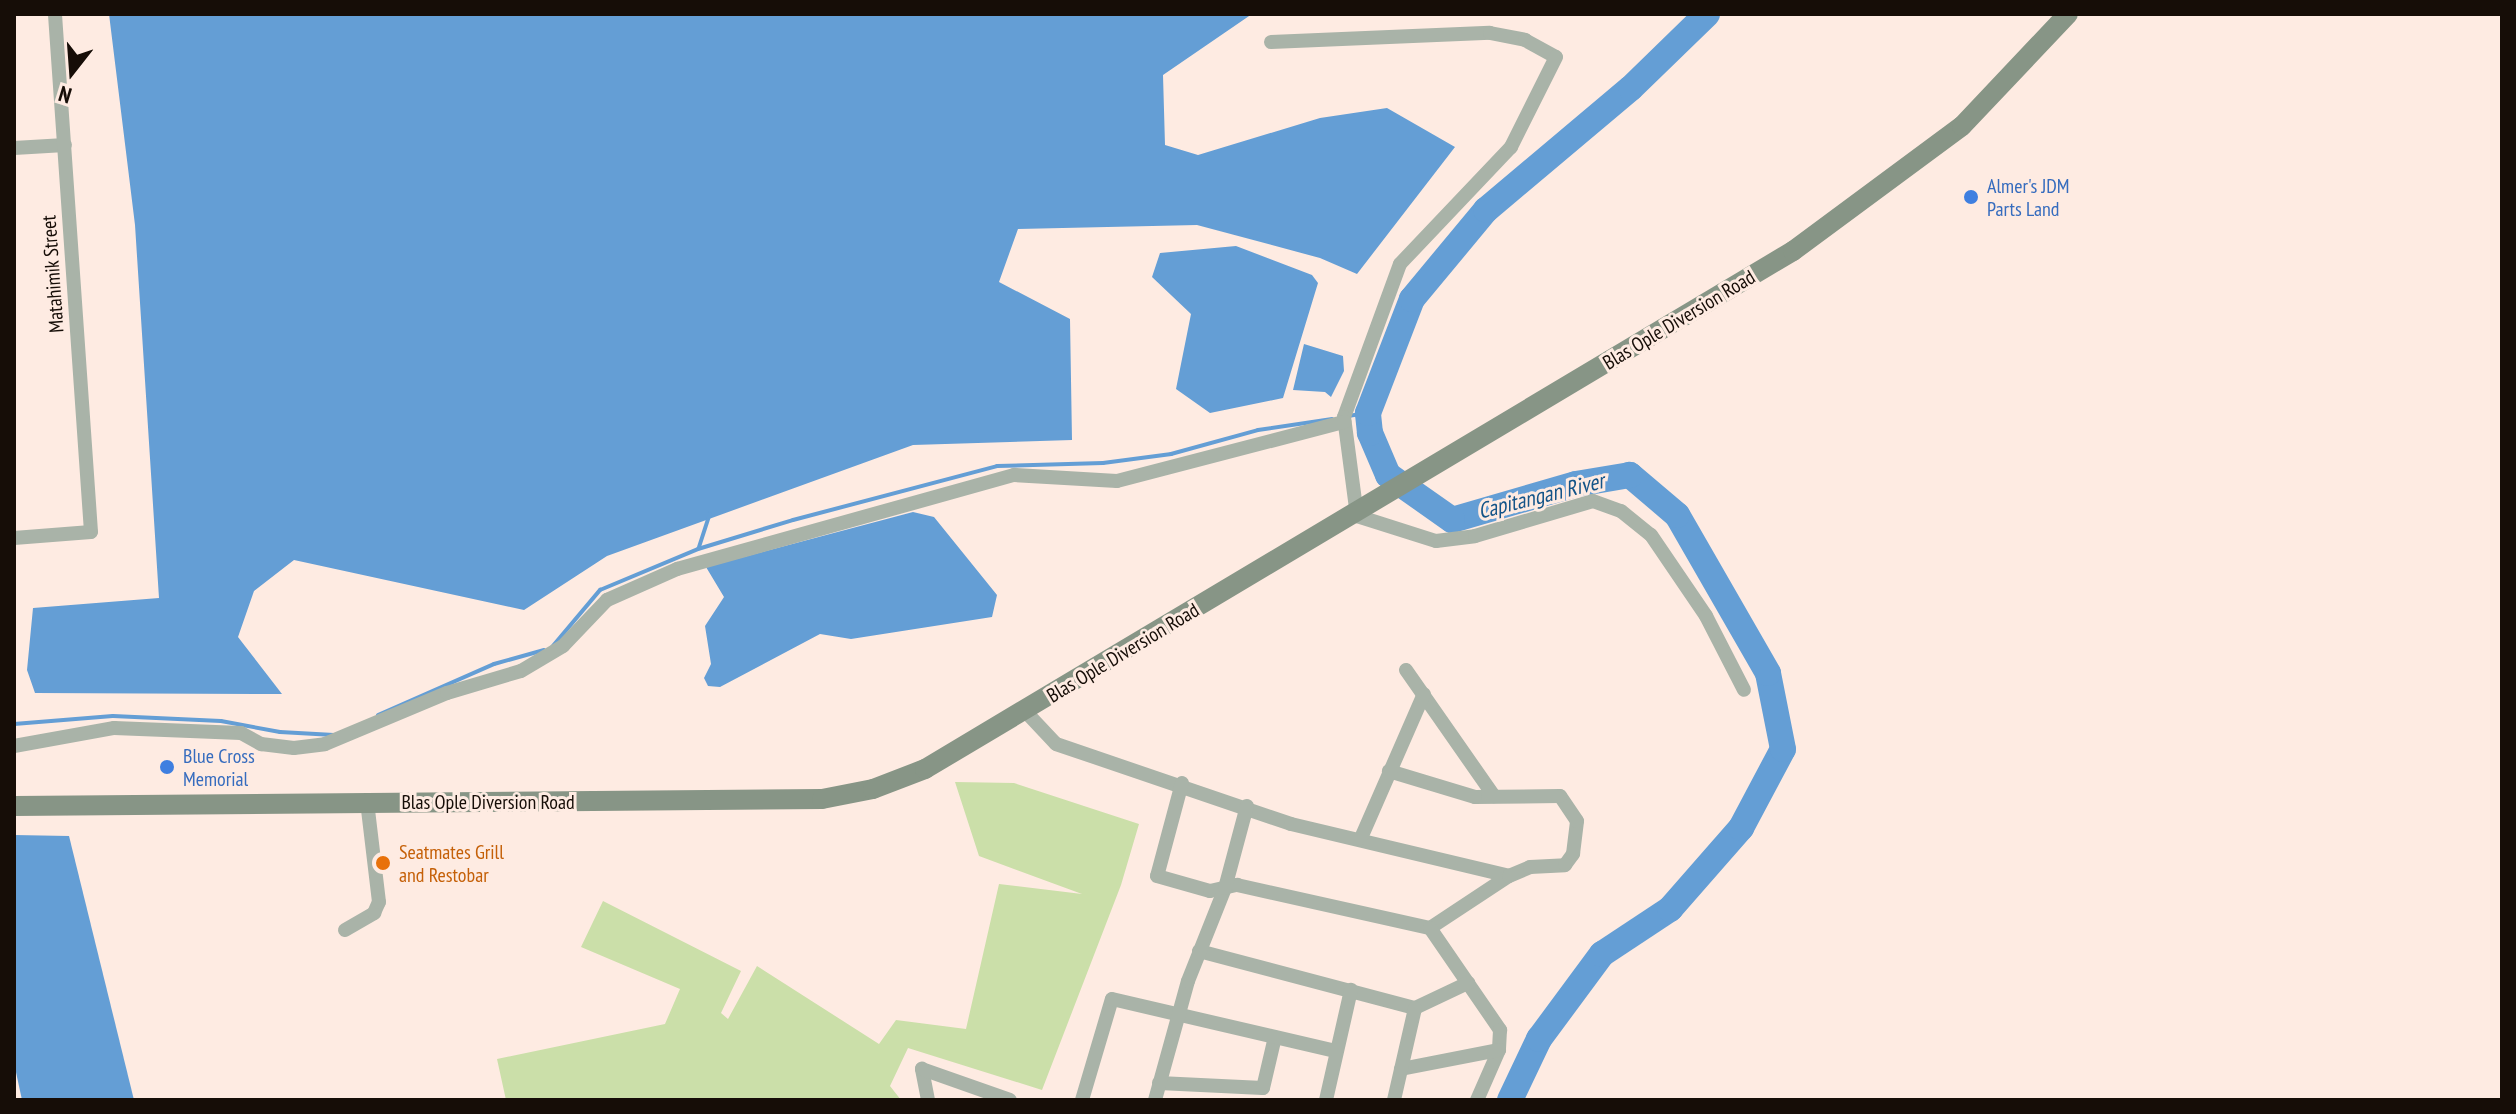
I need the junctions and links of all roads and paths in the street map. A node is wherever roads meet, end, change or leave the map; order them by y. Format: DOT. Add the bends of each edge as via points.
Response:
graph roads {
  1 [pos="55,14"];
  2 [pos="2068,14"];
  3 [pos="1271,42"];
  4 [pos="65,145"];
  5 [pos="14,148"];
  6 [pos="1344,420"];
  7 [pos="1361,513"];
  8 [pos="14,538"];
  9 [pos="1406,670"];
  10 [pos="1744,690"];
  11 [pos="1424,694"];
  12 [pos="1025,711"];
  13 [pos="14,746"];
  14 [pos="1389,771"];
  15 [pos="1182,783"];
  16 [pos="1494,796"];
  17 [pos="367,801"];
  18 [pos="14,806"];
  19 [pos="1247,806"];
  20 [pos="1361,838"];
  21 [pos="1509,876"];
  22 [pos="1225,888"];
  23 [pos="1430,928"];
  24 [pos="345,930"];
  25 [pos="1199,951"];
  26 [pos="1468,983"];
  27 [pos="1351,990"];
  28 [pos="1415,1008"];
  29 [pos="1179,1016"];
  30 [pos="1275,1037"];
  31 [pos="1499,1050"];
  32 [pos="1336,1051"];
  33 [pos="1401,1069"];
  34 [pos="1159,1083"];
  35 [pos="1226,1094"];
  36 [pos="928,1100"];
  37 [pos="1010,1100"];
  38 [pos="1082,1100"];
  39 [pos="1155,1100"];
  40 [pos="1326,1100"];
  41 [pos="1394,1100"];
  42 [pos="1477,1100"];
  1 -- 4 [label="street, Matahimik Street"];
  2 -- 7 [label="main road, Blas Ople Diversion Road" via="1962,126 1793,251"];
  3 -- 6 [label="street" via="1490,33 1525,40 1556,57 1511,147 1400,264"];
  4 -- 5 [label="street"];
  4 -- 8 [label="street, Matahimik Street" via="91,532"];
  6 -- 7 [label="street"];
  6 -- 13 [label="street" via="1117,481 1014,475 703,560 607,600 563,646 521,671 447,693 325,744 294,748 261,744 241,733 114,728"];
  7 -- 10 [label="street" via="1436,541 1475,536 1593,501 1621,511 1651,535 1706,616"];
  7 -- 12 [label="main road, Blas Ople Diversion Road"];
  9 -- 11 [label="street"];
  11 -- 14 [label="street"];
  11 -- 16 [label="street"];
  12 -- 15 [label="street" via="1056,744"];
  12 -- 17 [label="main road, Blas Ople Diversion Road" via="925,769 873,789 822,799"];
  14 -- 16 [label="street" via="1475,797"];
  14 -- 20 [label="street"];
  15 -- 19 [label="street"];
  15 -- 22 [label="street" via="1157,876 1210,891"];
  16 -- 21 [label="street" via="1560,796 1577,821 1573,854 1565,865 1530,867"];
  17 -- 18 [label="main road, Blas Ople Diversion Road"];
  17 -- 24 [label="street" via="379,902 374,913"];
  19 -- 20 [label="street" via="1291,824"];
  19 -- 22 [label="street"];
  20 -- 21 [label="street"];
  21 -- 23 [label="street"];
  22 -- 23 [label="street" via="1237,885"];
  22 -- 25 [label="street"];
  23 -- 26 [label="street"];
  25 -- 27 [label="street"];
  25 -- 29 [label="street"];
  26 -- 28 [label="street"];
  26 -- 31 [label="street" via="1500,1030"];
  27 -- 28 [label="street"];
  27 -- 32 [label="street"];
  28 -- 33 [label="street"];
  29 -- 30 [label="street"];
  29 -- 34 [label="street"];
  29 -- 38 [label="street" via="1112,999"];
  30 -- 32 [label="street"];
  30 -- 35 [label="street" via="1263,1088"];
  31 -- 33 [label="street"];
  31 -- 42 [label="street"];
  32 -- 40 [label="street"];
  33 -- 41 [label="street"];
  34 -- 35 [label="street"];
  34 -- 39 [label="street"];
  36 -- 37 [label="street" via="922,1069"];
}
